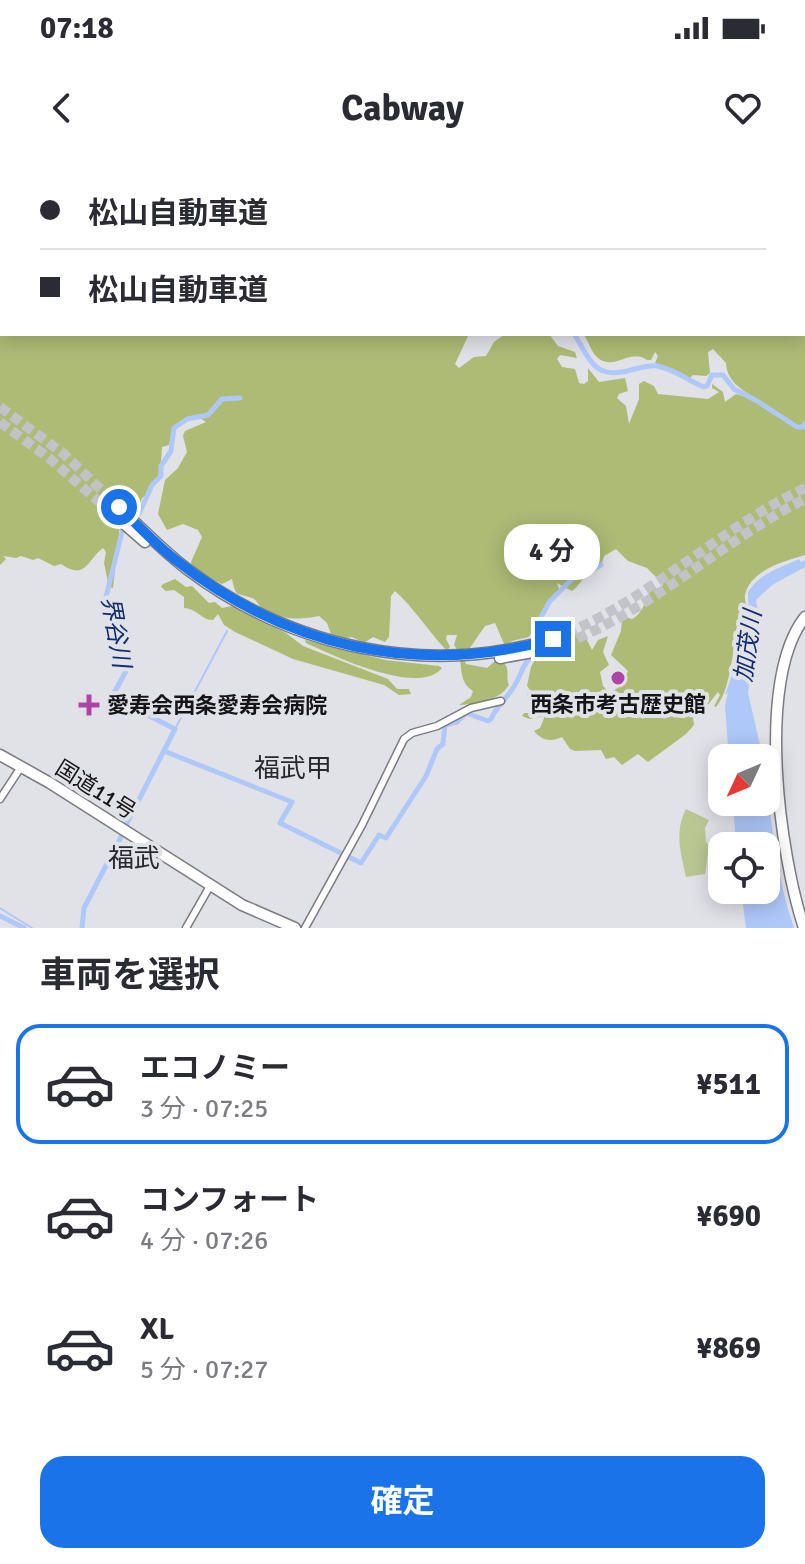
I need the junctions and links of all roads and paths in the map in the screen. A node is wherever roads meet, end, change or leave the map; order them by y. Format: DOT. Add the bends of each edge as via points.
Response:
graph roads {
  1 [pos="805,617"];
  2 [pos="466,658"];
  3 [pos="444,659"];
  4 [pos="497,704"];
  5 [pos="0,755"];
  6 [pos="21,767"];
  7 [pos="0,799"];
  8 [pos="210,886"];
  9 [pos="186,928"];
  10 [pos="295,928"];
  11 [pos="305,928"];
  12 [pos="804,928"];
  1 -- 12 [label="highway" via="788,655 775,733 787,848"];
  2 -- 2 [label="highway" via="506,651 549,645 496,659"];
  2 -- 3 [label="highway"];
  3 -- 3 [label="highway" via="358,648 259,614 210,585 118,512 153,548 230,601 292,631 369,653"];
  4 -- 11 [label="street" via="471,708 404,739"];
  5 -- 6 [label="highway, 国道11号"];
  6 -- 7 [label="street"];
  6 -- 8 [label="highway, 国道11号"];
  8 -- 9 [label="street"];
  8 -- 10 [label="highway, 国道11号"];
}
